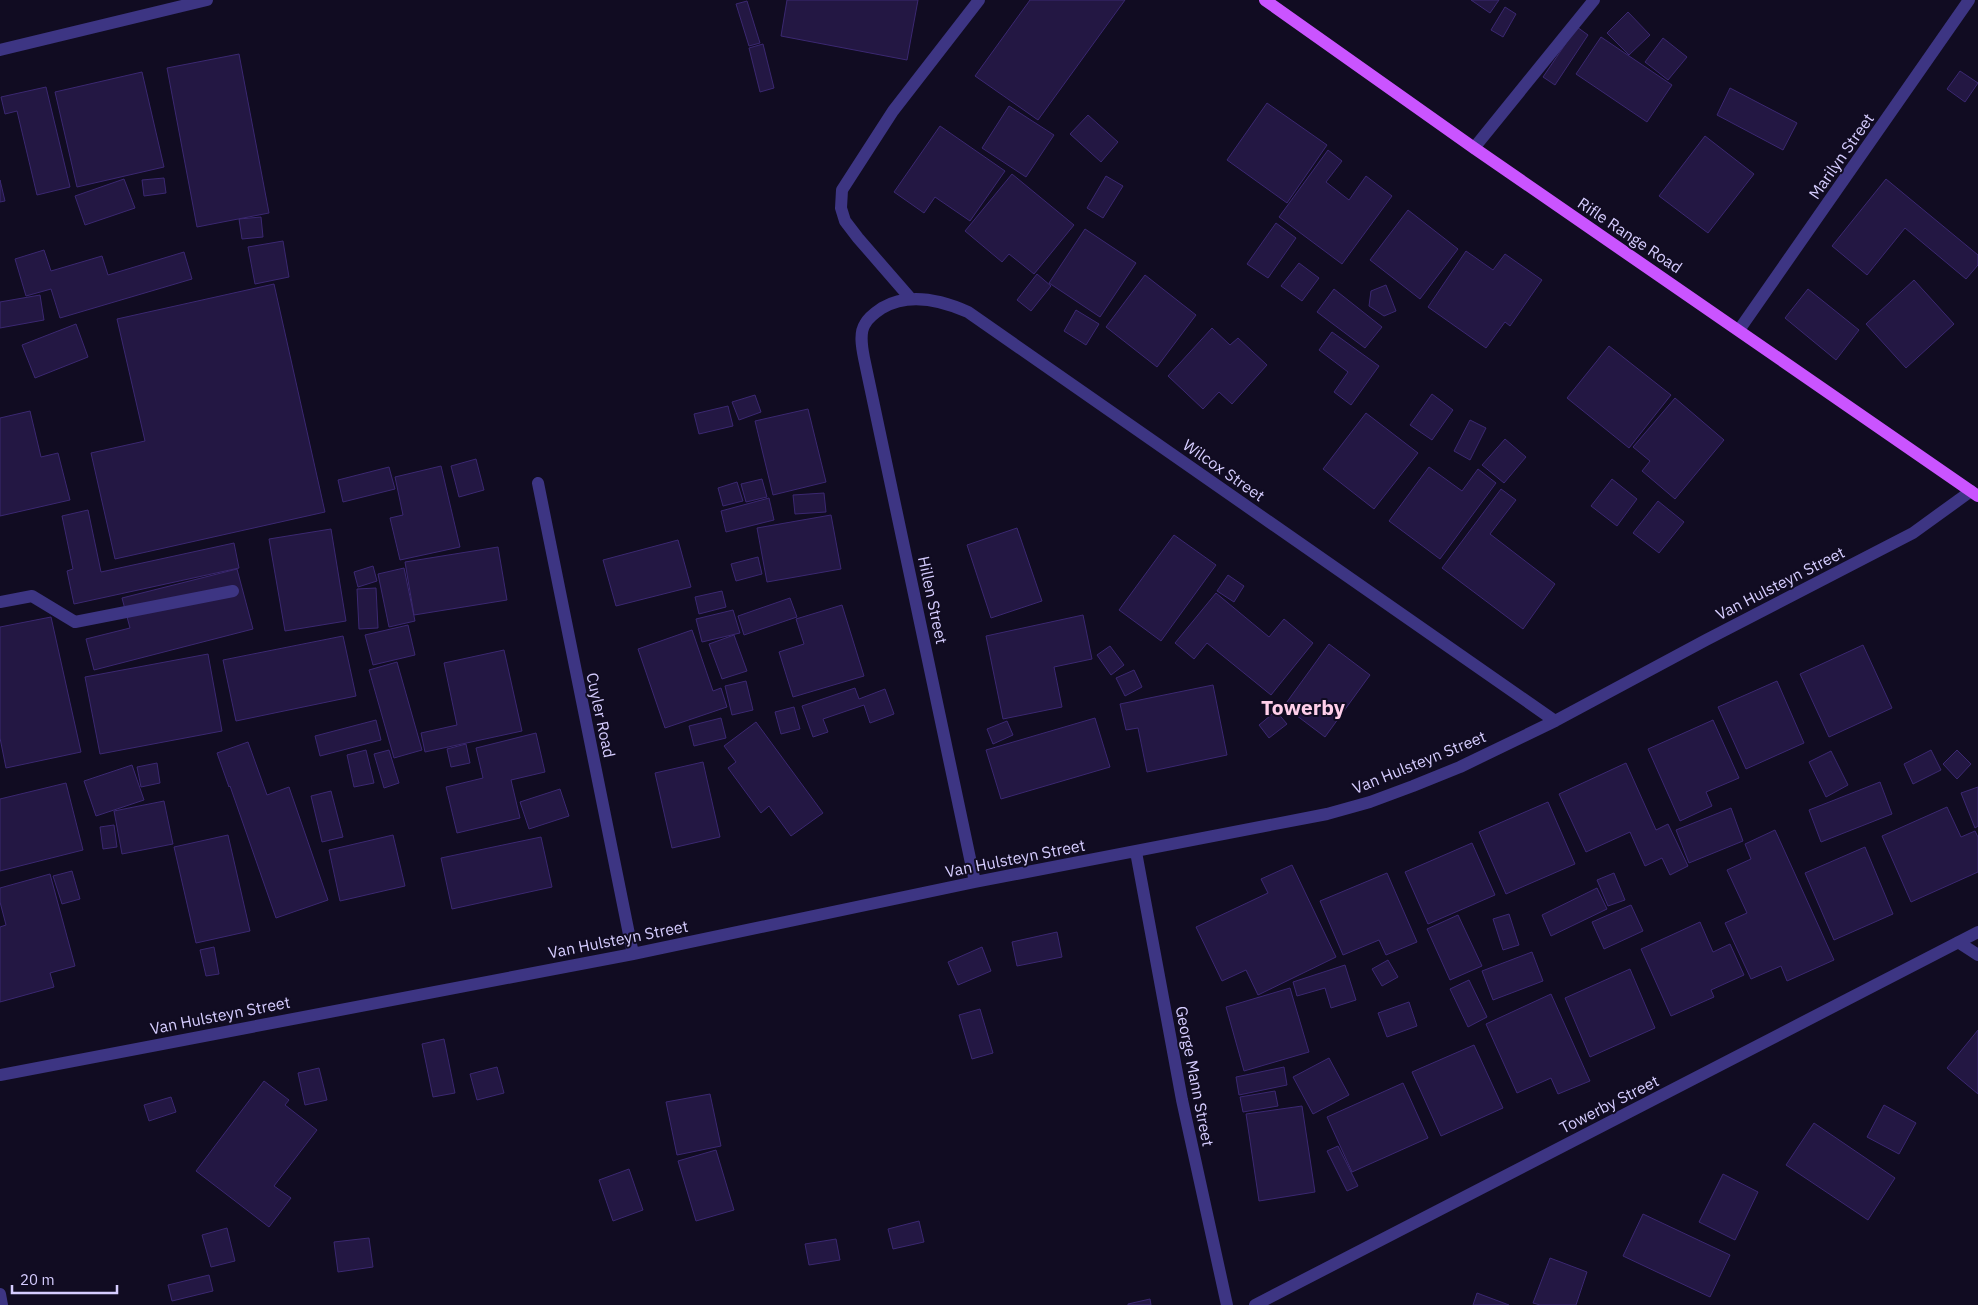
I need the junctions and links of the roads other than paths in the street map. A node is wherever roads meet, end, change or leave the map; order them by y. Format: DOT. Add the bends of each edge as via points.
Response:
graph roads {
  1 [pos="207,0"];
  2 [pos="979,0"];
  3 [pos="1265,0"];
  4 [pos="1594,0"];
  5 [pos="1969,0"];
  6 [pos="0,50"];
  7 [pos="1474,148"];
  8 [pos="911,299"];
  9 [pos="864,324"];
  10 [pos="1738,330"];
  11 [pos="538,483"];
  12 [pos="1974,493"];
  13 [pos="233,591"];
  14 [pos="0,602"];
  15 [pos="1555,721"];
  16 [pos="1136,852"];
  17 [pos="975,882"];
  18 [pos="1978,932"];
  19 [pos="1958,942"];
  20 [pos="633,954"];
  21 [pos="1978,955"];
  22 [pos="0,1075"];
  23 [pos="0,1294"];
  24 [pos="2,1305"];
  25 [pos="1227,1305"];
  26 [pos="1254,1305"];
  1 -- 6 [label="street"];
  2 -- 8 [label="street" via="893,110 842,190 841,208 845,220"];
  3 -- 7 [label="main road, Rifle Range Road"];
  4 -- 7 [label="street"];
  5 -- 10 [label="street, Marilyn Street"];
  7 -- 10 [label="main road, Rifle Range Road"];
  8 -- 9 [label="street, Wilcox Street" via="892,303"];
  8 -- 15 [label="street, Wilcox Street" via="949,303 997,331"];
  9 -- 17 [label="street, Hillen Street" via="864,358"];
  10 -- 12 [label="main road, Rifle Range Road"];
  11 -- 20 [label="street, Cuyler Road"];
  12 -- 15 [label="street, Van Hulsteyn Street" via="1913,533"];
  13 -- 14 [label="street" via="75,622 32,596"];
  15 -- 16 [label="street, Van Hulsteyn Street" via="1460,766 1370,802 1326,814"];
  16 -- 17 [label="street, Van Hulsteyn Street"];
  16 -- 25 [label="street, George Mann Street" via="1182,1100"];
  17 -- 20 [label="street, Van Hulsteyn Street"];
  18 -- 19 [label="street, Towerby Street"];
  19 -- 21 [label="street"];
  19 -- 26 [label="street, Towerby Street"];
  20 -- 22 [label="street, Van Hulsteyn Street"];
  23 -- 24 [label="street"];
}
